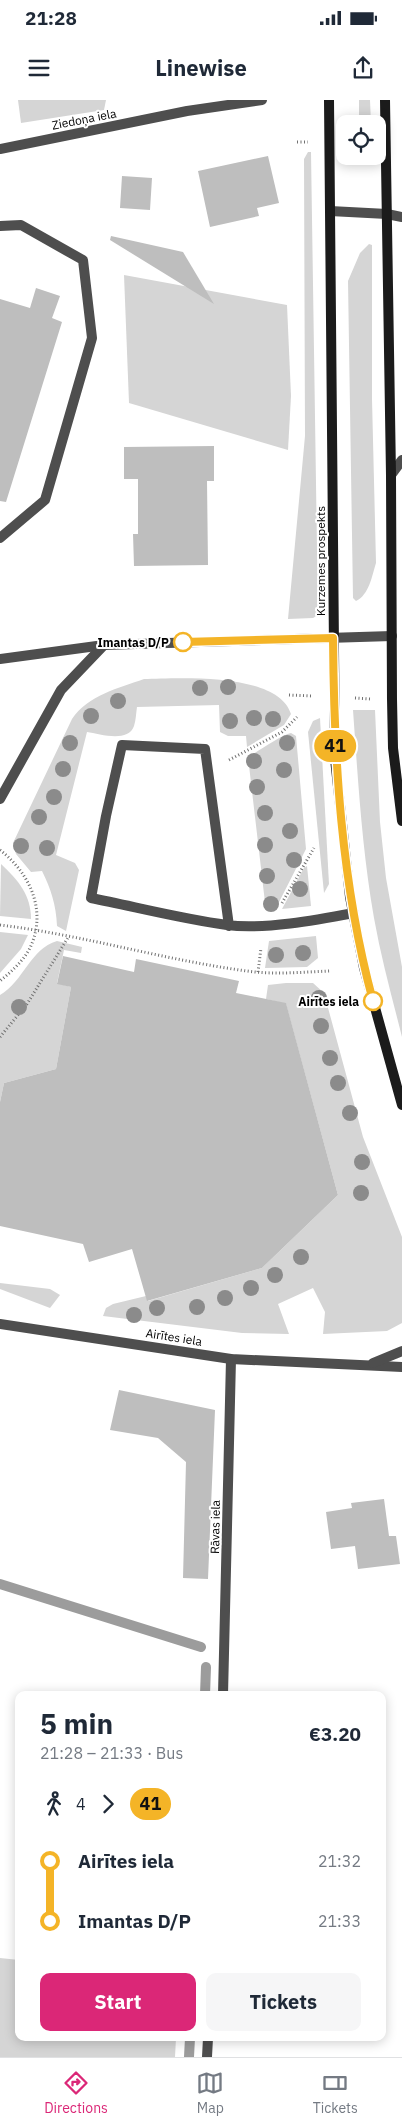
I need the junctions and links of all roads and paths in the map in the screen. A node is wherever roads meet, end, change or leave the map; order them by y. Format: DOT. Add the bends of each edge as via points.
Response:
graph roads {
  1 [pos="262,100"];
  2 [pos="329,100"];
  3 [pos="385,100"];
  4 [pos="297,142"];
  5 [pos="311,142"];
  6 [pos="0,149"];
  7 [pos="330,211"];
  8 [pos="387,214"];
  9 [pos="402,217"];
  10 [pos="0,226"];
  11 [pos="402,460"];
  12 [pos="391,475"];
  13 [pos="0,538"];
  14 [pos="392,636"];
  15 [pos="333,638"];
  16 [pos="104,645"];
  17 [pos="0,659"];
  18 [pos="289,694"];
  19 [pos="317,697"];
  20 [pos="354,698"];
  21 [pos="375,699"];
  22 [pos="296,716"];
  23 [pos="208,770"];
  24 [pos="0,799"];
  25 [pos="402,822"];
  26 [pos="314,848"];
  27 [pos="0,850"];
  28 [pos="278,910"];
  29 [pos="354,913"];
  30 [pos="0,925"];
  31 [pos="229,926"];
  32 [pos="36,929"];
  33 [pos="69,936"];
  34 [pos="262,941"];
  35 [pos="330,971"];
  36 [pos="258,972"];
  37 [pos="0,982"];
  38 [pos="0,1037"];
  39 [pos="402,1105"];
  40 [pos="0,1324"];
  41 [pos="402,1351"];
  42 [pos="231,1359"];
  43 [pos="368,1364"];
  44 [pos="402,1367"];
  45 [pos="223,1691"];
  46 [pos="208,2041"];
  47 [pos="207,2057"];
  1 -- 6 [label="street, Ziedoņa iela" via="178,113"];
  2 -- 7 [label="main road, Kurzemes prospekts"];
  3 -- 8 [label="main road"];
  4 -- 5 [label="path"];
  7 -- 8 [label="street"];
  7 -- 15 [label="main road, Kurzemes prospekts"];
  8 -- 9 [label="street"];
  8 -- 12 [label="main road"];
  10 -- 13 [label="street" via="21,225 83,260 92,338 44,500"];
  11 -- 12 [label="street"];
  12 -- 14 [label="main road"];
  14 -- 15 [label="street"];
  14 -- 25 [label="main road" via="393,748"];
  15 -- 16 [label="street"];
  15 -- 29 [label="main road, Kurzemes prospekts" via="335,759"];
  16 -- 17 [label="street"];
  16 -- 24 [label="street" via="61,690"];
  18 -- 19 [label="path"];
  20 -- 21 [label="path"];
  22 -- 23 [label="path" via="282,732"];
  23 -- 31 [label="street"];
  23 -- 31 [label="street" via="205,749 122,745 91,898"];
  26 -- 28 [label="path"];
  27 -- 32 [label="path" via="31,887 37,907"];
  29 -- 31 [label="street" via="271,925"];
  29 -- 39 [label="main road, Kurzemes prospekts" via="364,968"];
  30 -- 32 [label="path"];
  32 -- 33 [label="path"];
  32 -- 37 [label="path" via="28,950"];
  33 -- 36 [label="path"];
  33 -- 38 [label="path" via="27,1004"];
  34 -- 36 [label="path"];
  35 -- 36 [label="path"];
  40 -- 42 [label="street, Airītes iela"];
  41 -- 43 [label="street, Airītes iela"];
  42 -- 43 [label="street, Airītes iela"];
  42 -- 45 [label="street, Rāvas iela"];
  43 -- 44 [label="street"];
  46 -- 47 [label="street"];
}
